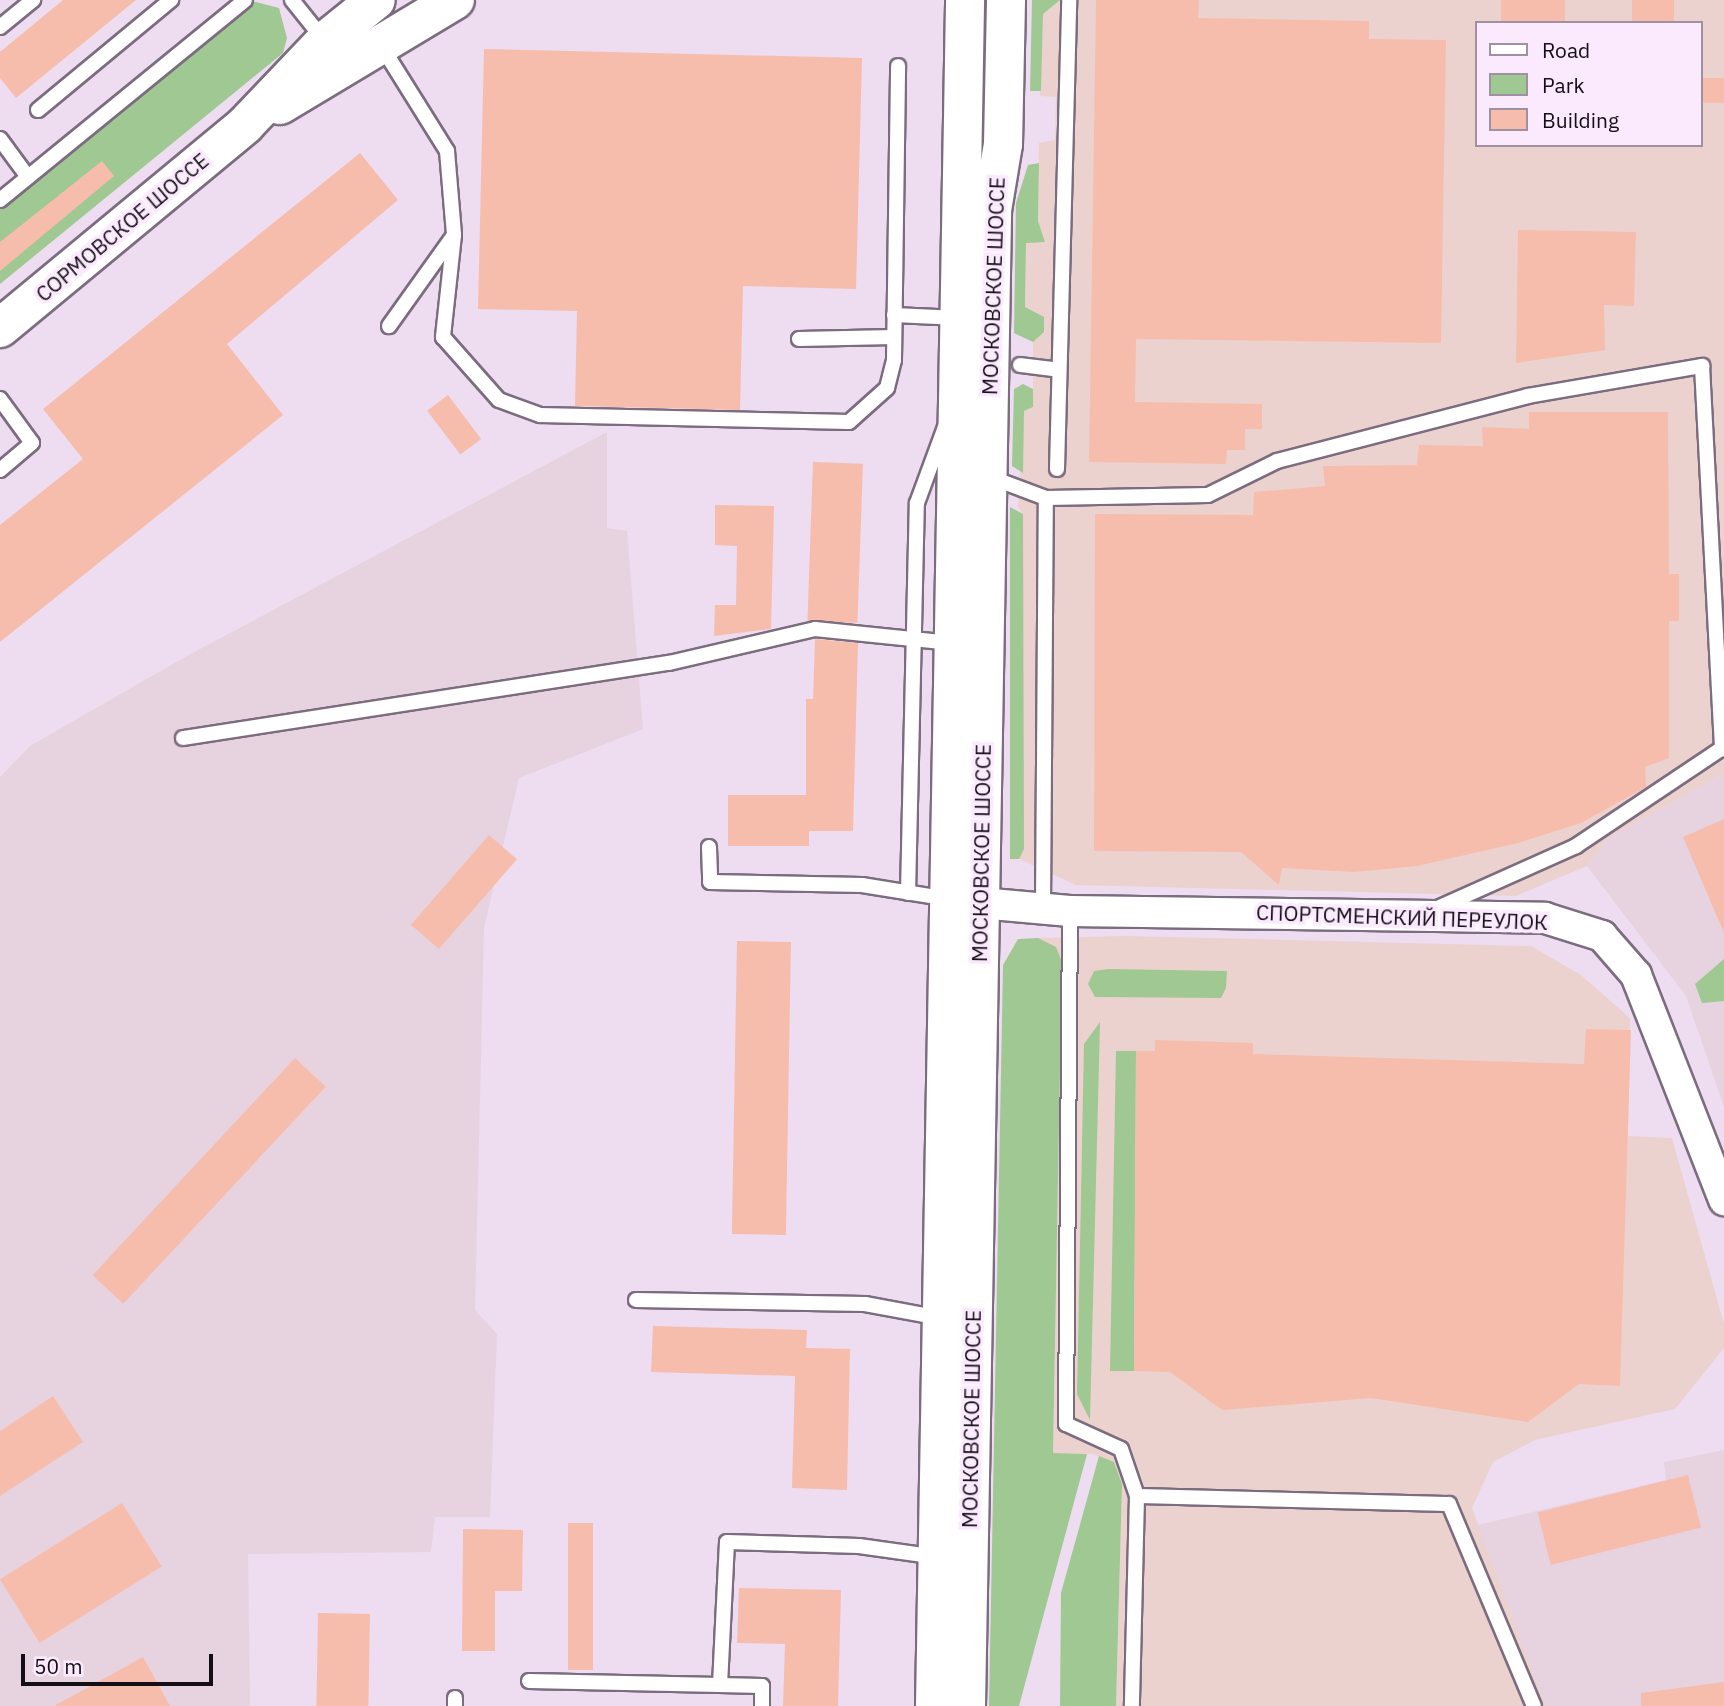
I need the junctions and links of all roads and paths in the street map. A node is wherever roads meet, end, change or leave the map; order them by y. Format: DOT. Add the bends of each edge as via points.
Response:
graph roads {
  1 [pos="33,0"];
  2 [pos="171,0"];
  3 [pos="245,0"];
  4 [pos="292,0"];
  5 [pos="376,0"];
  6 [pos="454,0"];
  7 [pos="965,0"];
  8 [pos="1006,0"];
  9 [pos="1069,0"];
  10 [pos="0,27"];
  11 [pos="325,41"];
  12 [pos="382,47"];
  13 [pos="898,66"];
  14 [pos="38,110"];
  15 [pos="245,125"];
  16 [pos="0,139"];
  17 [pos="28,177"];
  18 [pos="0,200"];
  19 [pos="454,234"];
  20 [pos="894,316"];
  21 [pos="959,318"];
  22 [pos="389,326"];
  23 [pos="0,328"];
  24 [pos="894,337"];
  25 [pos="799,339"];
  26 [pos="1020,365"];
  27 [pos="1058,370"];
  28 [pos="958,385"];
  29 [pos="0,400"];
  30 [pos="1056,469"];
  31 [pos="0,470"];
  32 [pos="987,476"];
  33 [pos="1046,498"];
  34 [pos="914,642"];
  35 [pos="953,643"];
  36 [pos="183,738"];
  37 [pos="1723,748"];
  38 [pos="709,847"];
  39 [pos="908,893"];
  40 [pos="964,902"];
  41 [pos="1056,908"];
  42 [pos="1423,914"];
  43 [pos="1724,1200"];
  44 [pos="636,1300"];
  45 [pos="942,1318"];
  46 [pos="1137,1496"];
  47 [pos="938,1557"];
  48 [pos="529,1681"];
  49 [pos="720,1685"];
  50 [pos="762,1706"];
  51 [pos="935,1706"];
  52 [pos="966,1706"];
  53 [pos="1132,1706"];
  54 [pos="1534,1706"];
  1 -- 10 [label="lane"];
  2 -- 14 [label="lane"];
  3 -- 17 [label="lane"];
  4 -- 11 [label="lane"];
  5 -- 11 [label="main road, СОРМОВСКОЕ ШОССЕ"];
  6 -- 12 [label="main road, СОРМОВСКОЕ ШОССЕ"];
  7 -- 21 [label="main road, МОСКОВСКОЕ ШОССЕ"];
  8 -- 32 [label="main road, МОСКОВСКОЕ ШОССЕ" via="1003,144 992,211"];
  9 -- 27 [label="lane"];
  11 -- 15 [label="main road, СОРМОВСКОЕ ШОССЕ"];
  12 -- 15 [label="main road, СОРМОВСКОЕ ШОССЕ"];
  12 -- 19 [label="lane" via="446,151"];
  13 -- 20 [label="lane"];
  15 -- 23 [label="main road, СОРМОВСКОЕ ШОССЕ"];
  16 -- 17 [label="lane"];
  17 -- 18 [label="lane"];
  19 -- 22 [label="lane"];
  19 -- 24 [label="lane" via="443,337 499,400 540,415 849,422 887,388"];
  20 -- 21 [label="lane"];
  20 -- 24 [label="lane"];
  21 -- 28 [label="main road, МОСКОВСКОЕ ШОССЕ"];
  24 -- 25 [label="lane"];
  26 -- 27 [label="lane"];
  27 -- 30 [label="lane"];
  28 -- 34 [label="lane" via="917,503"];
  28 -- 35 [label="main road, МОСКОВСКОЕ ШОССЕ"];
  29 -- 31 [label="lane" via="32,443"];
  32 -- 33 [label="lane"];
  32 -- 40 [label="main road, МОСКОВСКОЕ ШОССЕ"];
  33 -- 37 [label="lane" via="1208,495 1290,458 1528,396 1702,366"];
  33 -- 41 [label="lane"];
  34 -- 35 [label="lane"];
  34 -- 36 [label="lane" via="866,629 815,629 669,663"];
  34 -- 39 [label="lane"];
  35 -- 40 [label="main road, МОСКОВСКОЕ ШОССЕ"];
  37 -- 42 [label="lane" via="1576,846"];
  38 -- 39 [label="lane" via="710,882 862,885"];
  39 -- 40 [label="lane"];
  40 -- 41 [label="street, СПОРТСМЕНСКИЙ ПЕРЕУЛОК"];
  40 -- 45 [label="main road, МОСКОВСКОЕ ШОССЕ"];
  40 -- 52 [label="main road, МОСКОВСКОЕ ШОССЕ"];
  41 -- 42 [label="street, СПОРТСМЕНСКИЙ ПЕРЕУЛОК"];
  41 -- 46 [label="lane" via="1066,1424 1121,1449"];
  42 -- 43 [label="street, СПОРТСМЕНСКИЙ ПЕРЕУЛОК" via="1545,918 1602,936 1636,975"];
  44 -- 45 [label="lane" via="865,1304"];
  45 -- 47 [label="main road, МОСКОВСКОЕ ШОССЕ"];
  46 -- 53 [label="lane"];
  46 -- 54 [label="lane" via="1449,1504"];
  47 -- 49 [label="lane" via="859,1546 727,1542"];
  47 -- 51 [label="main road, МОСКОВСКОЕ ШОССЕ"];
  48 -- 49 [label="lane"];
  49 -- 50 [label="lane" via="762,1686"];
}
